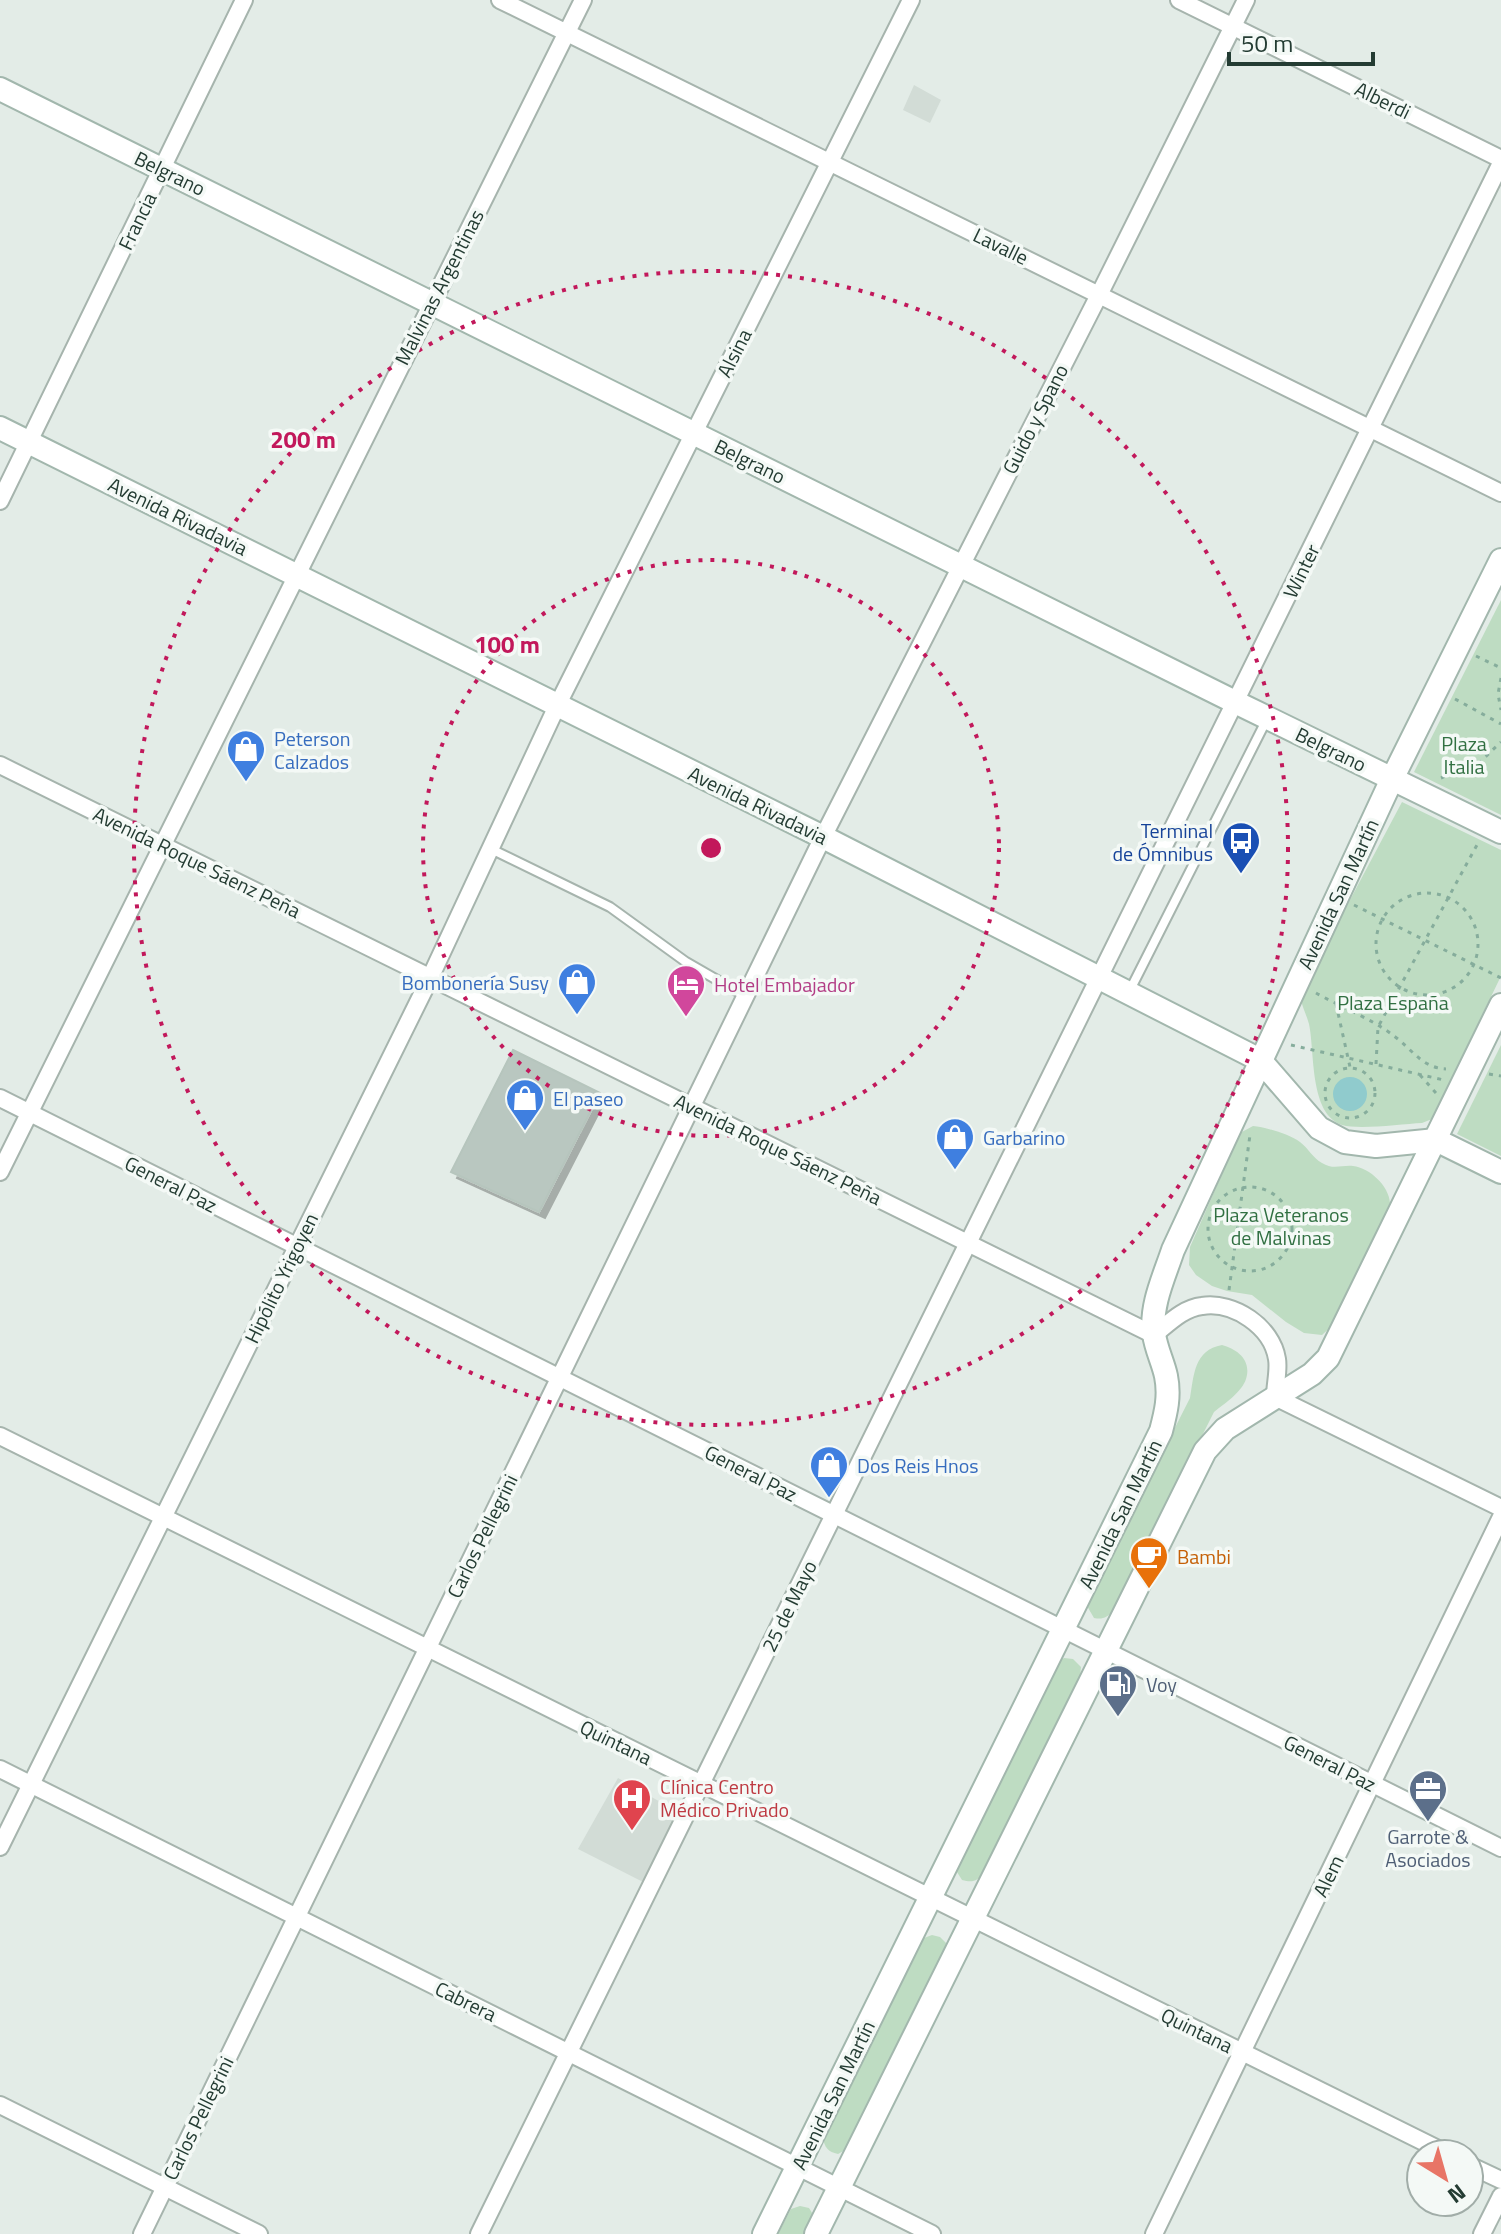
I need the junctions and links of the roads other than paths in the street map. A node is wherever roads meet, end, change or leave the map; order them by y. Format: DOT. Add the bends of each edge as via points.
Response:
graph roads {
  1 [pos="244,0"];
  2 [pos="500,0"];
  3 [pos="583,0"];
  4 [pos="911,0"];
  5 [pos="1179,0"];
  6 [pos="1246,0"];
  7 [pos="1232,26"];
  8 [pos="567,33"];
  9 [pos="0,89"];
  10 [pos="1501,161"];
  11 [pos="829,162"];
  12 [pos="162,169"];
  13 [pos="1099,295"];
  14 [pos="432,303"];
  15 [pos="0,428"];
  16 [pos="1371,429"];
  17 [pos="694,433"];
  18 [pos="29,442"];
  19 [pos="1501,493"];
  20 [pos="0,501"];
  21 [pos="1501,560"];
  22 [pos="960,566"];
  23 [pos="296,574"];
  24 [pos="1235,702"];
  25 [pos="557,706"];
  26 [pos="1267,718"];
  27 [pos="0,765"];
  28 [pos="1401,784"];
  29 [pos="1494,829"];
  30 [pos="823,837"];
  31 [pos="162,845"];
  32 [pos="491,848"];
  33 [pos="430,978"];
  34 [pos="1099,978"];
  35 [pos="1128,993"];
  36 [pos="745,996"];
  37 [pos="1501,1005"];
  38 [pos="1265,1050"];
  39 [pos="0,1098"];
  40 [pos="692,1107"];
  41 [pos="29,1113"];
  42 [pos="1436,1140"];
  43 [pos="0,1172"];
  44 [pos="1501,1172"];
  45 [pos="968,1243"];
  46 [pos="297,1247"];
  47 [pos="1154,1335"];
  48 [pos="559,1378"];
  49 [pos="1275,1397"];
  50 [pos="0,1436"];
  51 [pos="1501,1508"];
  52 [pos="834,1515"];
  53 [pos="163,1517"];
  54 [pos="1501,1517"];
  55 [pos="1063,1629"];
  56 [pos="428,1648"];
  57 [pos="1105,1650"];
  58 [pos="0,1769"];
  59 [pos="31,1784"];
  60 [pos="701,1784"];
  61 [pos="1373,1784"];
  62 [pos="0,1847"];
  63 [pos="1501,1848"];
  64 [pos="930,1898"];
  65 [pos="296,1917"];
  66 [pos="972,1919"];
  67 [pos="569,2052"];
  68 [pos="1242,2052"];
  69 [pos="0,2105"];
  70 [pos="1416,2138"];
  71 [pos="798,2166"];
  72 [pos="165,2187"];
  73 [pos="839,2187"];
  74 [pos="1501,2196"];
  75 [pos="142,2234"];
  76 [pos="259,2234"];
  77 [pos="479,2234"];
  78 [pos="764,2234"];
  79 [pos="816,2234"];
  80 [pos="932,2234"];
  81 [pos="1154,2234"];
  82 [pos="1482,2234"];
  1 -- 12 [label="street, Francia"];
  2 -- 8 [label="street, Lavalle"];
  3 -- 8 [label="street, Malvinas Argentinas"];
  4 -- 11 [label="street, Alsina"];
  5 -- 7 [label="street, Alberdi"];
  6 -- 7 [label="street, Guido y Spano"];
  7 -- 10 [label="street, Alberdi"];
  7 -- 13 [label="street, Guido y Spano"];
  8 -- 11 [label="street, Lavalle"];
  8 -- 14 [label="street, Malvinas Argentinas"];
  9 -- 12 [label="main road, Belgrano"];
  10 -- 16 [label="street, Winter"];
  11 -- 13 [label="street, Lavalle"];
  11 -- 17 [label="street, Alsina"];
  12 -- 14 [label="main road, Belgrano"];
  12 -- 18 [label="street, Francia"];
  13 -- 16 [label="street, Lavalle"];
  13 -- 22 [label="street, Guido y Spano"];
  14 -- 17 [label="main road, Belgrano"];
  14 -- 23 [label="street, Malvinas Argentinas"];
  15 -- 18 [label="main road, Avenida Rivadavia"];
  16 -- 19 [label="street, Lavalle"];
  16 -- 24 [label="street, Winter"];
  17 -- 22 [label="main road, Belgrano"];
  17 -- 25 [label="street, Alsina"];
  18 -- 20 [label="street, Francia"];
  18 -- 23 [label="main road, Avenida Rivadavia"];
  21 -- 28 [label="main road, Avenida San Martín" via="1436,690"];
  22 -- 24 [label="main road, Belgrano"];
  22 -- 30 [label="street, Guido y Spano"];
  23 -- 25 [label="main road, Avenida Rivadavia"];
  23 -- 31 [label="street, Malvinas Argentinas"];
  24 -- 26 [label="main road, Belgrano"];
  24 -- 34 [label="street, Winter"];
  25 -- 30 [label="main road, Avenida Rivadavia"];
  25 -- 32 [label="street, Hipólito Yrigoyen"];
  26 -- 28 [label="main road, Belgrano"];
  26 -- 35 [label="lane"];
  27 -- 31 [label="street, Avenida Roque Sáenz Peña"];
  28 -- 29 [label="main road, Belgrano"];
  28 -- 38 [label="main road, Avenida San Martín" via="1337,896"];
  30 -- 34 [label="main road, Avenida Rivadavia"];
  30 -- 36 [label="street, Carlos Pellegrini"];
  31 -- 33 [label="street, Avenida Roque Sáenz Peña"];
  31 -- 41 [label="street, Malvinas Argentinas"];
  32 -- 33 [label="street, Hipólito Yrigoyen"];
  32 -- 36 [label="lane" via="610,907 686,962"];
  33 -- 40 [label="street, Avenida Roque Sáenz Peña"];
  33 -- 46 [label="street, Hipólito Yrigoyen"];
  34 -- 35 [label="main road, Avenida Rivadavia"];
  34 -- 45 [label="street, 25 de Mayo"];
  35 -- 38 [label="main road, Avenida Rivadavia"];
  36 -- 40 [label="street, Carlos Pellegrini"];
  37 -- 42 [label="main road"];
  38 -- 42 [label="main road, Avenida Rivadavia" via="1319,1128 1345,1142 1376,1146"];
  38 -- 47 [label="main road, Avenida San Martín" via="1173,1250 1158,1293"];
  39 -- 41 [label="street, General Paz"];
  40 -- 45 [label="street, Avenida Roque Sáenz Peña"];
  40 -- 48 [label="street, Carlos Pellegrini"];
  41 -- 43 [label="street, Malvinas Argentinas"];
  41 -- 46 [label="street, General Paz"];
  42 -- 44 [label="main road"];
  42 -- 49 [label="main road" via="1328,1358"];
  45 -- 47 [label="street, Avenida Roque Sáenz Peña"];
  45 -- 52 [label="street, 25 de Mayo"];
  46 -- 48 [label="street, General Paz"];
  46 -- 53 [label="street, Hipólito Yrigoyen"];
  47 -- 49 [label="street" via="1179,1314 1200,1306 1220,1306 1251,1319 1268,1335 1277,1360"];
  47 -- 55 [label="main road, Avenida San Martín" via="1169,1399 1161,1431"];
  48 -- 52 [label="street, General Paz"];
  48 -- 56 [label="street, Carlos Pellegrini"];
  49 -- 51 [label="street"];
  49 -- 57 [label="main road" via="1225,1429 1205,1451"];
  50 -- 53 [label="street, Quintana"];
  52 -- 55 [label="street, General Paz"];
  52 -- 60 [label="street, 25 de Mayo"];
  53 -- 56 [label="street, Quintana"];
  53 -- 59 [label="street, Hipólito Yrigoyen"];
  54 -- 61 [label="street, Alem"];
  55 -- 57 [label="street, General Paz"];
  55 -- 64 [label="main road, Avenida San Martín"];
  56 -- 60 [label="street, Quintana"];
  56 -- 65 [label="street, Carlos Pellegrini"];
  57 -- 61 [label="street, General Paz"];
  57 -- 66 [label="main road"];
  58 -- 59 [label="street, Cabrera"];
  59 -- 62 [label="street, Hipólito Yrigoyen"];
  59 -- 65 [label="street, Cabrera"];
  60 -- 64 [label="street, Quintana"];
  60 -- 67 [label="street, 25 de Mayo"];
  61 -- 63 [label="street, General Paz"];
  61 -- 68 [label="street, Alem"];
  64 -- 66 [label="street, Quintana"];
  64 -- 71 [label="main road, Avenida San Martín"];
  65 -- 67 [label="street, Cabrera"];
  65 -- 72 [label="street, Carlos Pellegrini"];
  66 -- 68 [label="street, Quintana"];
  66 -- 73 [label="main road"];
  67 -- 71 [label="street, Cabrera"];
  67 -- 77 [label="street, 25 de Mayo"];
  68 -- 70 [label="street, Quintana"];
  68 -- 81 [label="street, Alem"];
  69 -- 72 [label="street"];
  71 -- 73 [label="street, Cabrera"];
  71 -- 78 [label="main road, Avenida San Martín"];
  72 -- 75 [label="street, Carlos Pellegrini"];
  72 -- 76 [label="street"];
  73 -- 79 [label="main road"];
  73 -- 80 [label="street, Cabrera"];
  74 -- 82 [label="street"];
}
